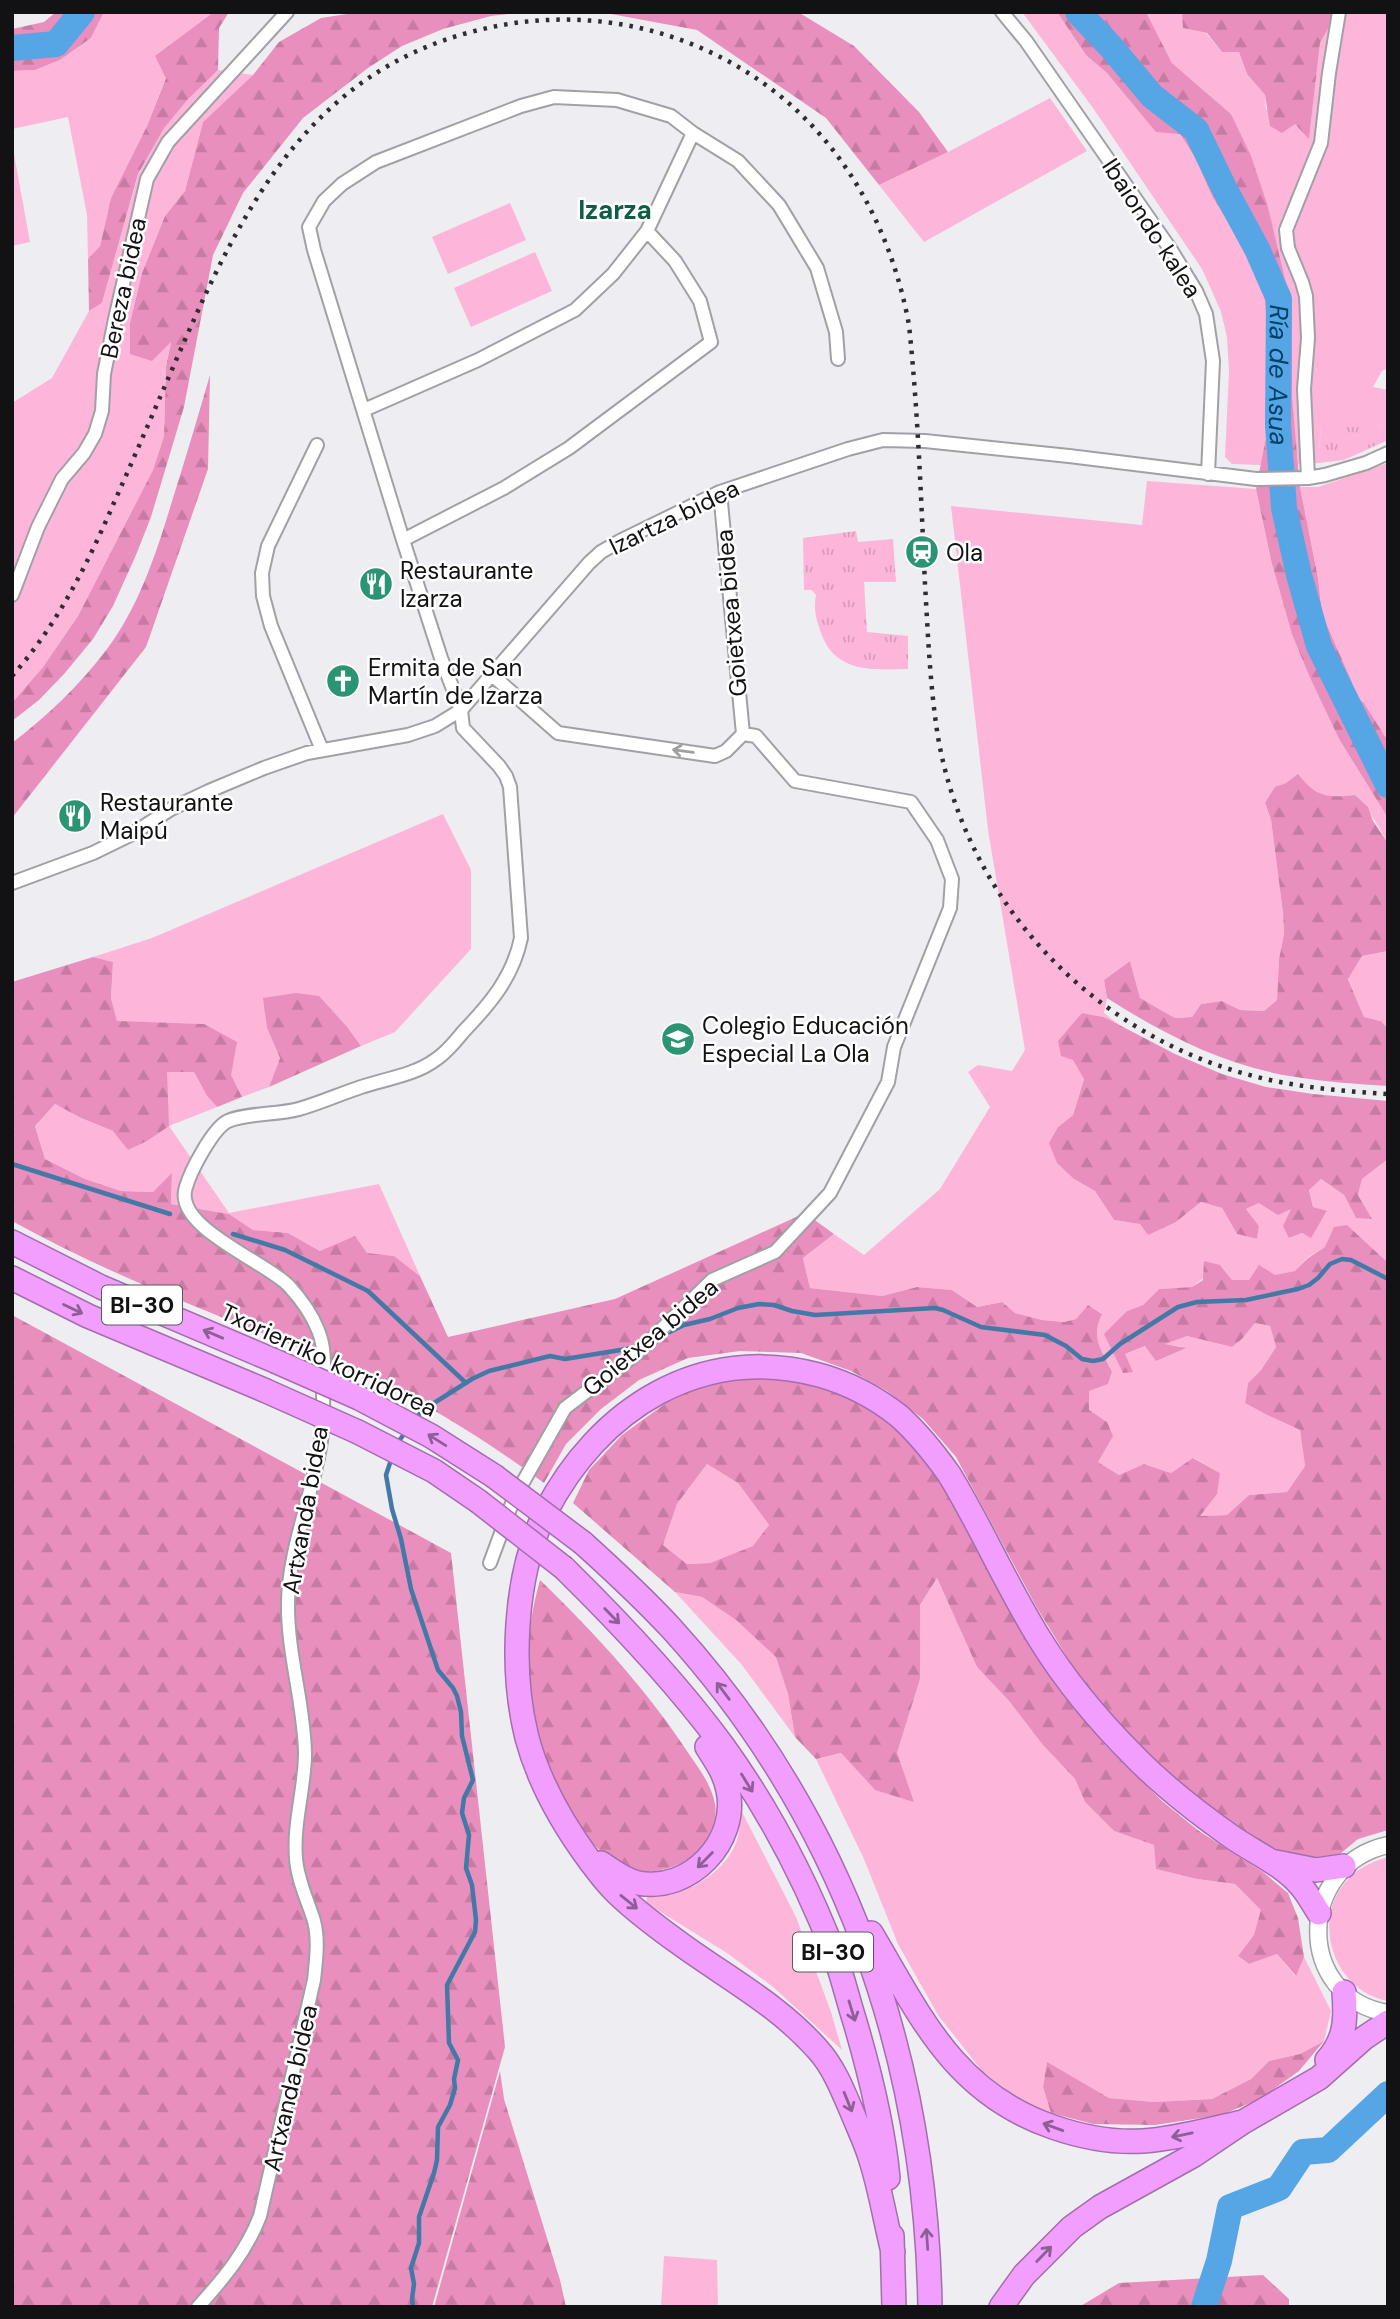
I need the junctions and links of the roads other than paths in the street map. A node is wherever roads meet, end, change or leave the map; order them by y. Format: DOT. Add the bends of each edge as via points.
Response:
graph roads {
  1 [pos="288,12"];
  2 [pos="1002,12"];
  3 [pos="1339,12"];
  4 [pos="693,132"];
  5 [pos="647,231"];
  6 [pos="838,359"];
  7 [pos="364,410"];
  8 [pos="317,445"];
  9 [pos="1388,453"];
  10 [pos="1208,474"];
  11 [pos="1306,478"];
  12 [pos="720,492"];
  13 [pos="402,540"];
  14 [pos="12,595"];
  15 [pos="492,675"];
  16 [pos="461,710"];
  17 [pos="743,734"];
  18 [pos="322,750"];
  19 [pos="12,883"];
  20 [pos="12,1242"];
  21 [pos="12,1278"];
  22 [pos="490,1563"];
  23 [pos="677,1690"];
  24 [pos="1388,1845"];
  25 [pos="583,1852"];
  26 [pos="1273,1861"];
  27 [pos="1345,1866"];
  28 [pos="835,1874"];
  29 [pos="1319,1913"];
  30 [pos="1344,1992"];
  31 [pos="1388,2013"];
  32 [pos="1388,2022"];
  33 [pos="1283,2099"];
  34 [pos="1243,2122"];
  35 [pos="892,2252"];
  36 [pos="198,2307"];
  37 [pos="894,2307"];
  38 [pos="930,2307"];
  39 [pos="1001,2307"];
  1 -- 14 [label="street, Bereza bidea" via="167,142 147,179 95,434 62,479"];
  2 -- 10 [label="street, Ibaiondo kalea" via="1196,291 1206,314 1213,361"];
  3 -- 11 [label="street" via="1321,143 1286,230 1306,296"];
  4 -- 5 [label="street"];
  4 -- 6 [label="street" via="738,161 779,205 817,268 836,332"];
  4 -- 7 [label="street" via="671,116 617,100 554,97 376,162 342,184 324,201 309,227"];
  5 -- 7 [label="street" via="613,274 575,310 478,360"];
  5 -- 13 [label="street" via="675,261 700,301 711,342 569,448 504,488"];
  7 -- 13 [label="street"];
  8 -- 18 [label="street" via="268,546 262,573 271,626"];
  9 -- 11 [label="street, Izartza bidea"];
  10 -- 11 [label="street, Izartza bidea"];
  10 -- 12 [label="street, Izartza bidea" via="895,439 848,449"];
  12 -- 15 [label="street, Izartza bidea" via="601,552"];
  12 -- 17 [label="street, Goietxea bidea"];
  13 -- 16 [label="street"];
  15 -- 16 [label="street, Izartza bidea"];
  17 -- 15 [label="street, one-way" via="715,756 558,733"];
  16 -- 18 [label="street, Izartza bidea" via="408,735"];
  16 -- 36 [label="street, Artxanda bidea" via="463,728 499,766 510,787 521,939 508,978 451,1046 420,1069 300,1109 241,1117 218,1128 183,1195 193,1215 222,1242 289,1286 318,1329 325,1356 321,1440 293,1555 288,1602 305,1749 295,1860 315,1925 314,1980 260,2216 237,2261"];
  17 -- 22 [label="street, Goietxea bidea" via="756,736 795,781 911,802 937,840 952,879 950,908 894,1047 888,1082 830,1193 775,1252 712,1280 635,1355 565,1408 513,1498"];
  18 -- 19 [label="street, Izartza bidea" via="209,791 93,853"];
  28 -- 20 [label="highway, Txorierriko korridorea / BI-30, one-way, bridge" via="771,1758 724,1692 632,1587 583,1544 494,1476 431,1436 359,1398 101,1287"];
  21 -- 23 [label="highway, BI-30, one-way, bridge" via="113,1327 358,1432 434,1471 564,1568"];
  23 -- 25 [label="highway, one-way" via="694,1728 719,1764 728,1790 729,1819 715,1851 685,1876 653,1884 621,1877"];
  23 -- 35 [label="highway, BI-30, one-way" via="748,1784 814,1906 836,1958 878,2111"];
  24 -- 27 [label="street" via="1359,1855"];
  25 -- 26 [label="highway" via="542,1781 527,1737 518,1685 520,1605 545,1514 579,1460 612,1424 646,1399 708,1373 776,1367 844,1383 879,1402 916,1432 962,1496 1042,1643 1104,1724 1135,1758 1198,1812"];
  25 -- 35 [label="highway, one-way" via="611,1888 681,1945 792,2023 821,2054 842,2088 871,2158"];
  26 -- 27 [label="highway" via="1316,1870"];
  26 -- 29 [label="highway" via="1301,1886"];
  27 -- 29 [label="street" via="1328,1887"];
  34 -- 28 [label="highway, one-way" via="1162,2139 1120,2142 1072,2134 1010,2109 944,2052"];
  38 -- 28 [label="highway, Txorierriko korridorea / BI-30, one-way" via="921,2169 900,2060 863,1940"];
  29 -- 30 [label="street" via="1319,1949"];
  30 -- 31 [label="street" via="1360,2004"];
  30 -- 33 [label="highway" via="1346,2019 1340,2044"];
  32 -- 33 [label="highway" via="1319,2078"];
  33 -- 34 [label="highway"];
  39 -- 34 [label="highway, one-way" via="1024,2275 1072,2227"];
  35 -- 37 [label="highway, BI-30"];
}
